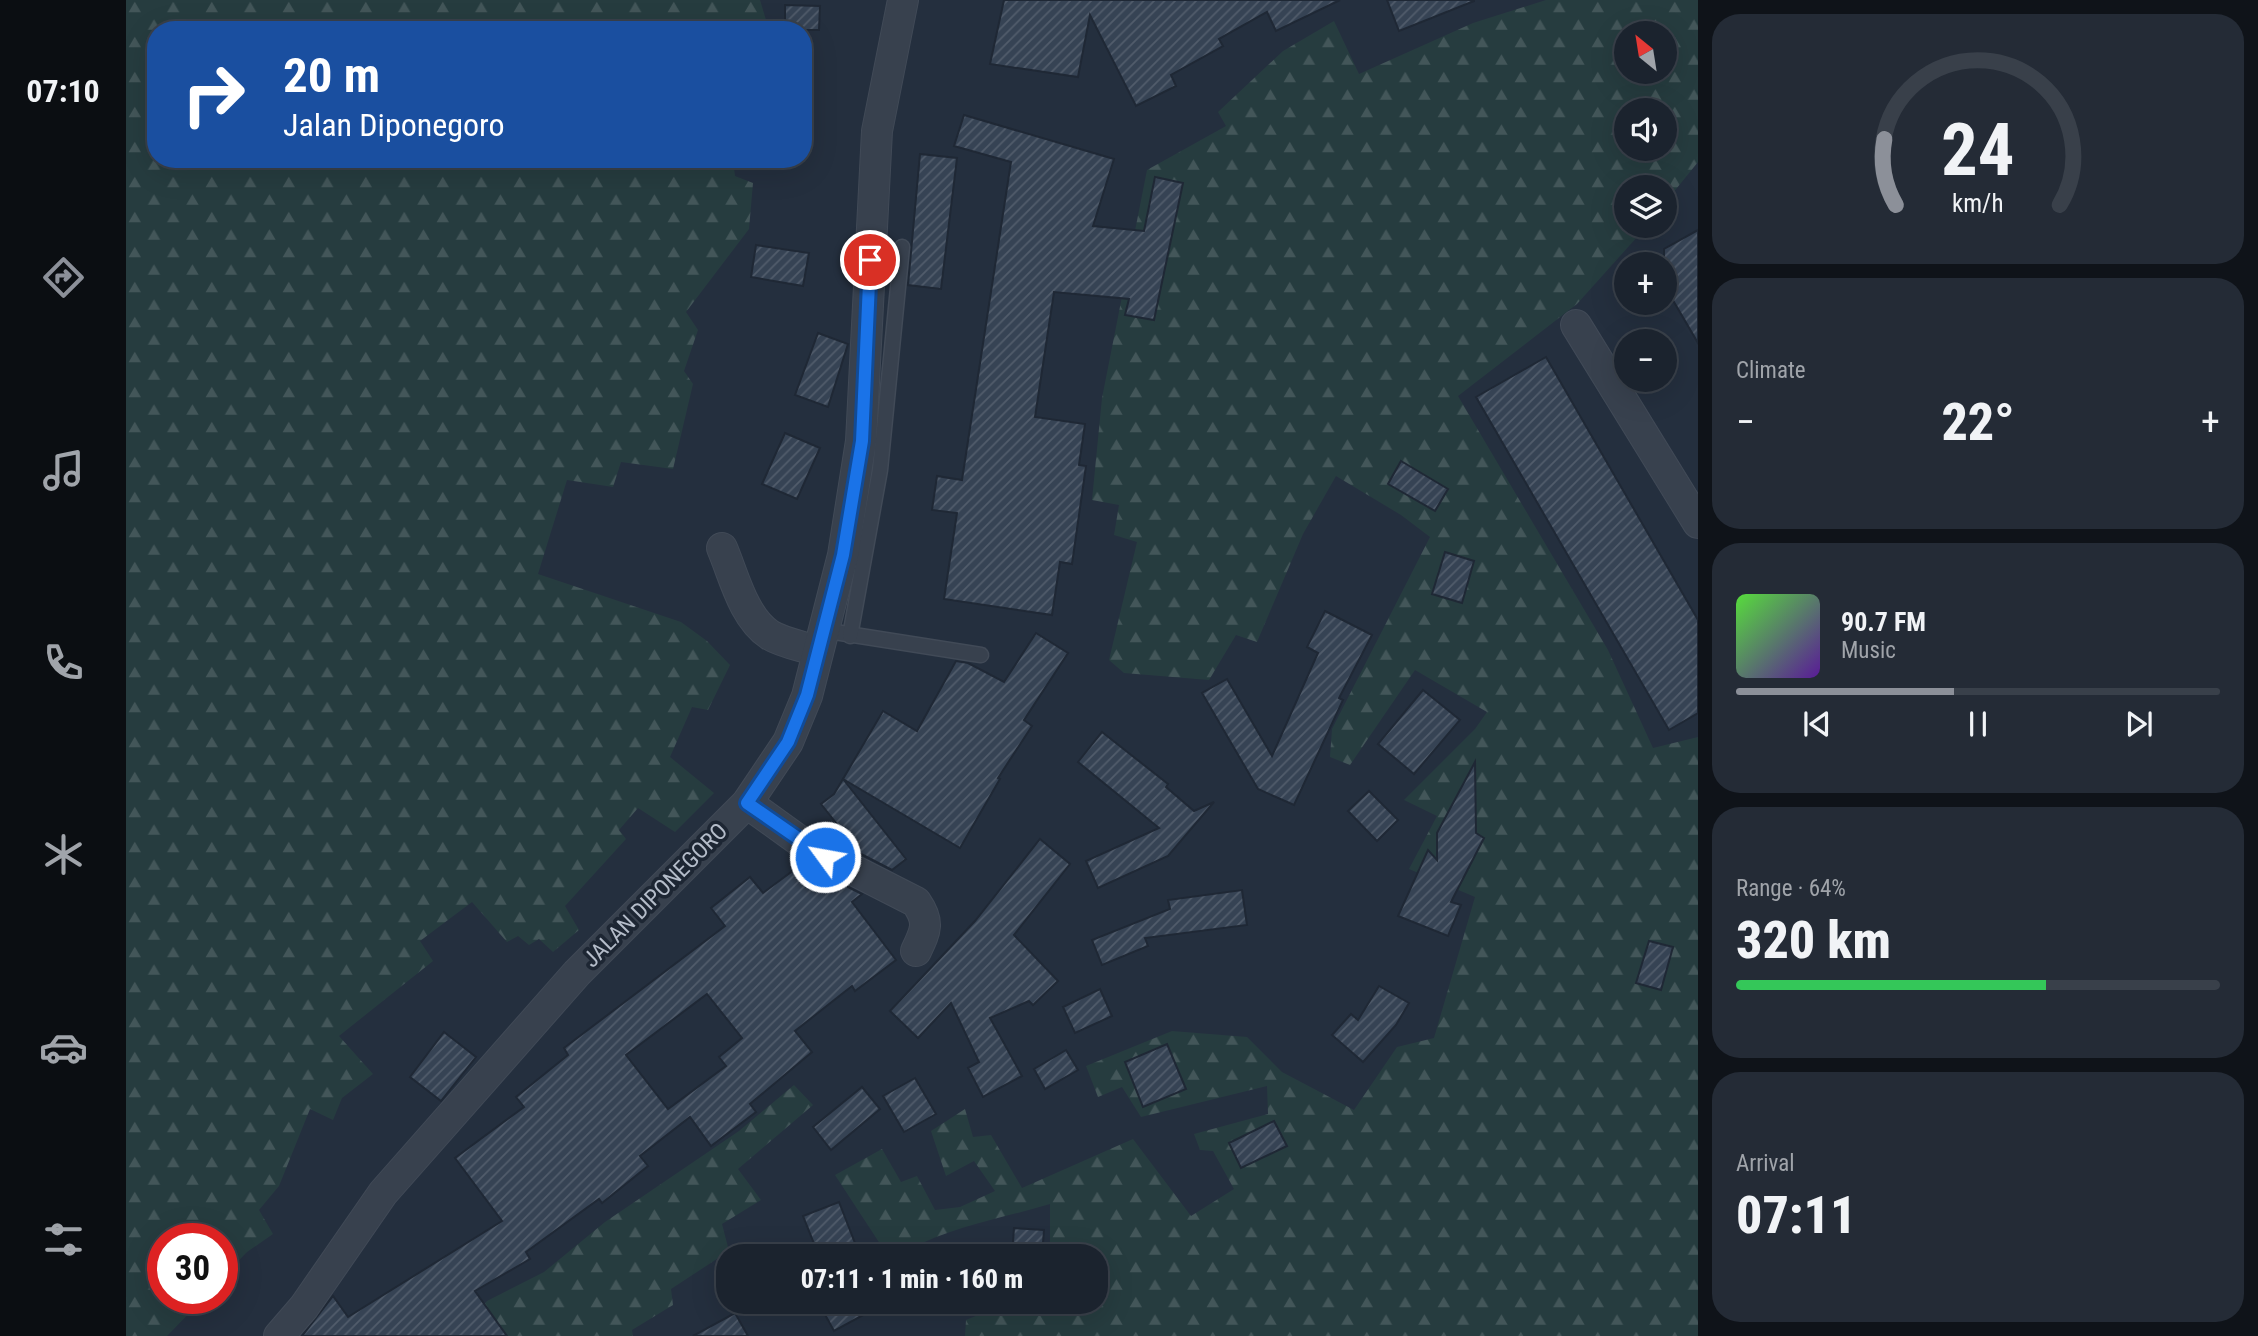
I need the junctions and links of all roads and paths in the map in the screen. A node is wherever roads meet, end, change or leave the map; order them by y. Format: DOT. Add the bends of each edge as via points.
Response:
graph roads {
  1 [pos="903,0"];
  2 [pos="902,247"];
  3 [pos="1576,325"];
  4 [pos="1698,523"];
  5 [pos="722,548"];
  6 [pos="830,639"];
  7 [pos="981,654"];
  8 [pos="747,803"];
  9 [pos="916,951"];
  10 [pos="279,1336"];
  1 -- 6 [label="street, JALAN DIPONEGORO" via="877,131 862,441"];
  2 -- 6 [label="lane" via="880,470"];
  3 -- 4 [label="street"];
  5 -- 6 [label="street" via="750,614 763,629 772,636"];
  6 -- 7 [label="lane"];
  6 -- 8 [label="street, JALAN DIPONEGORO" via="788,742"];
  8 -- 9 [label="street" via="808,847 916,902 928,927"];
  8 -- 10 [label="street, JALAN DIPONEGORO" via="577,973 456,1109 383,1193"];
}
